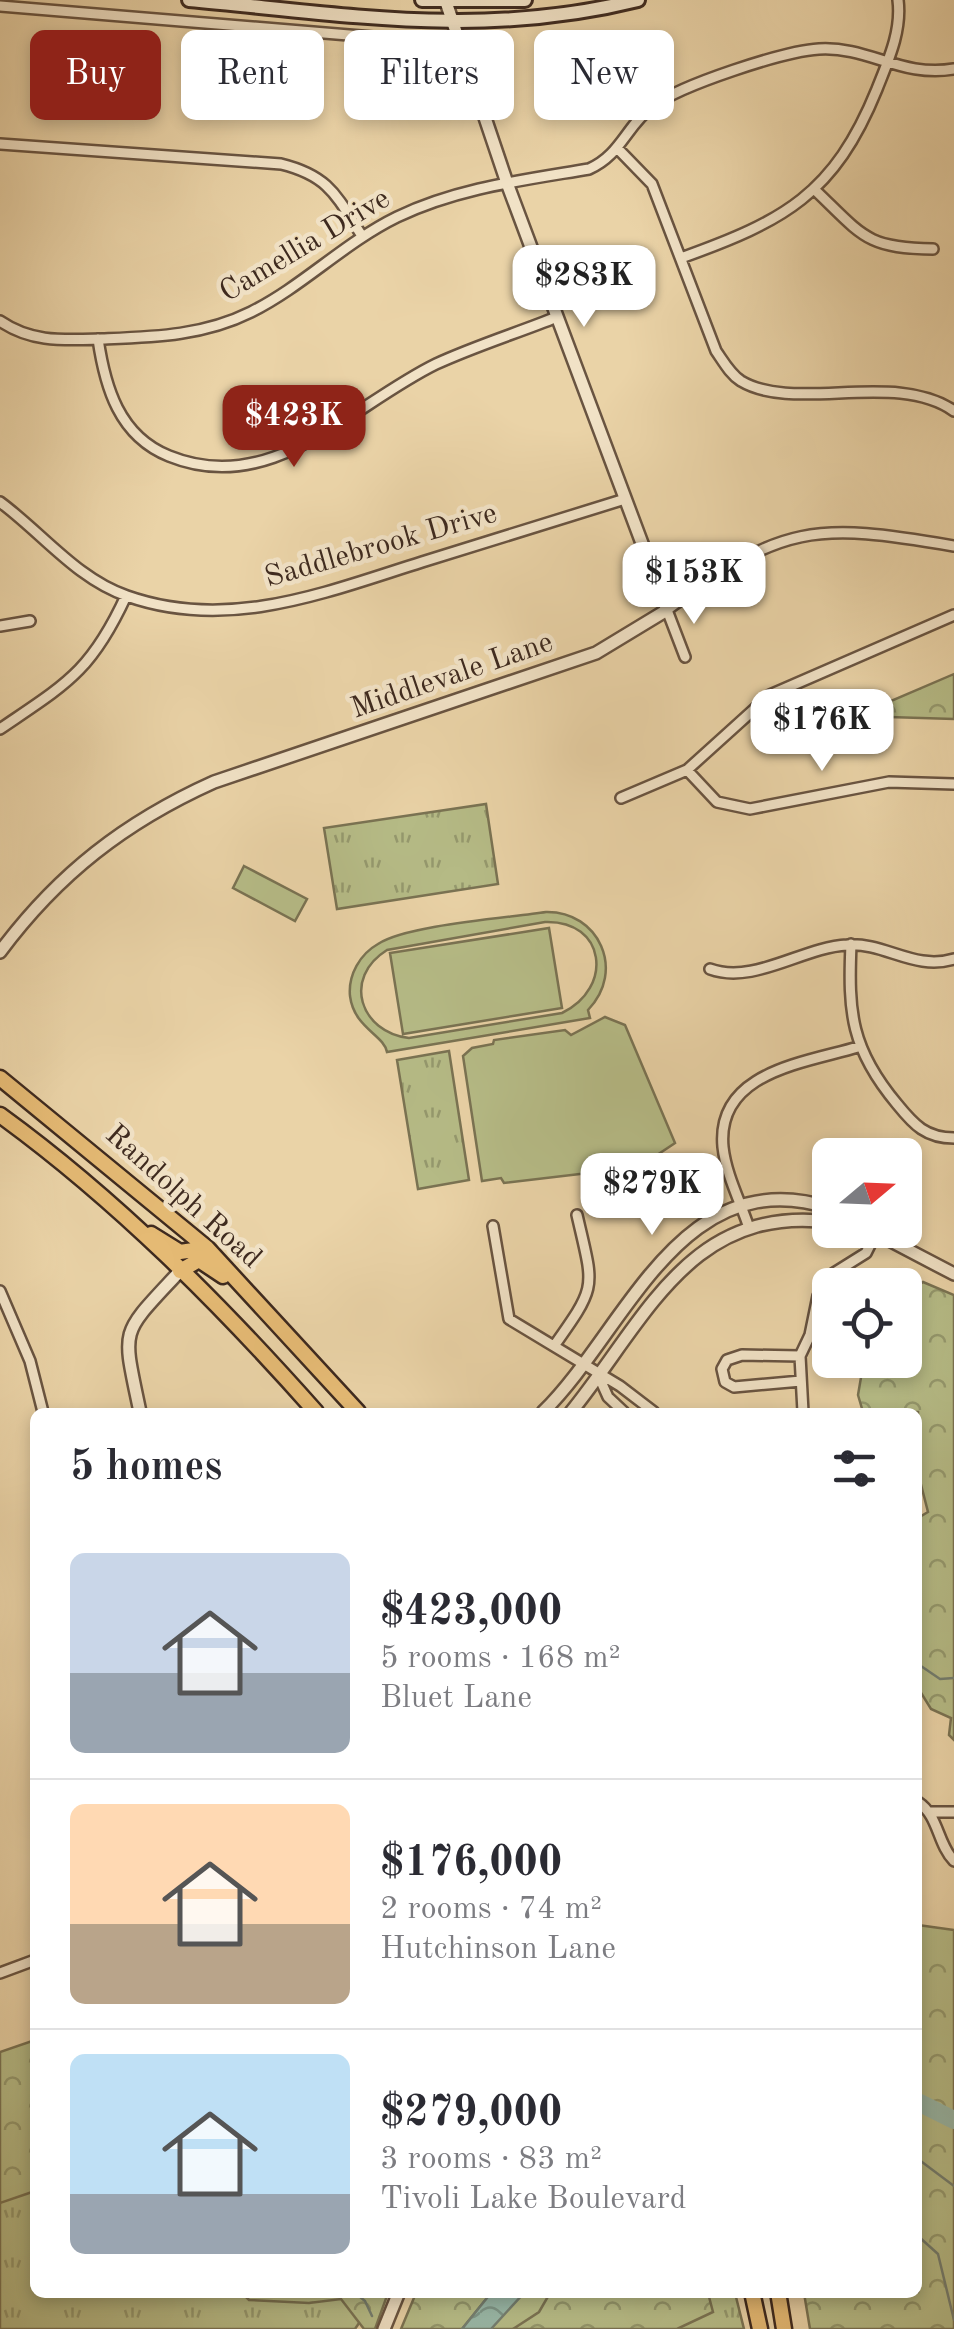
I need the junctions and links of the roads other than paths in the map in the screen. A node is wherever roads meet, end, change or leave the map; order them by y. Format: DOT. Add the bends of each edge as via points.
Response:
graph roads {
  1 [pos="188,0"];
  2 [pos="422,0"];
  3 [pos="525,0"];
  4 [pos="638,0"];
  5 [pos="898,0"];
  6 [pos="446,1"];
  7 [pos="0,6"];
  8 [pos="453,24"];
  9 [pos="455,30"];
  10 [pos="344,35"];
  11 [pos="888,62"];
  12 [pos="954,69"];
  13 [pos="486,120"];
  14 [pos="0,144"];
  15 [pos="620,150"];
  16 [pos="507,183"];
  17 [pos="816,191"];
  18 [pos="362,236"];
  19 [pos="933,249"];
  20 [pos="681,258"];
  21 [pos="557,318"];
  22 [pos="0,321"];
  23 [pos="98,339"];
  24 [pos="954,411"];
  25 [pos="625,499"];
  26 [pos="0,502"];
  27 [pos="954,546"];
  28 [pos="126,596"];
  29 [pos="667,610"];
  30 [pos="954,615"];
  31 [pos="30,621"];
  32 [pos="0,626"];
  33 [pos="684,657"];
  34 [pos="0,729"];
  35 [pos="687,770"];
  36 [pos="954,784"];
  37 [pos="621,798"];
  38 [pos="851,944"];
  39 [pos="0,952"];
  40 [pos="954,959"];
  41 [pos="710,969"];
  42 [pos="858,1047"];
  43 [pos="0,1078"];
  44 [pos="0,1115"];
  45 [pos="954,1138"];
  46 [pos="812,1205"];
  47 [pos="742,1208"];
  48 [pos="117,1211"];
  49 [pos="577,1216"];
  50 [pos="812,1221"];
  51 [pos="492,1226"];
  52 [pos="750,1228"];
  53 [pos="207,1248"];
  54 [pos="868,1248"];
  55 [pos="904,1248"];
  56 [pos="180,1271"];
  57 [pos="954,1274"];
  58 [pos="0,1292"];
  59 [pos="262,1308"];
  60 [pos="554,1346"];
  61 [pos="800,1356"];
  62 [pos="582,1366"];
  63 [pos="599,1376"];
  64 [pos="801,1381"];
  65 [pos="42,1408"];
  66 [pos="139,1408"];
  67 [pos="312,1408"];
  68 [pos="354,1408"];
  69 [pos="546,1408"];
  70 [pos="574,1408"];
  71 [pos="620,1408"];
  72 [pos="649,1408"];
  73 [pos="804,1408"];
  74 [pos="922,1805"];
  75 [pos="930,1812"];
  76 [pos="954,1812"];
  77 [pos="954,1861"];
  78 [pos="30,1962"];
  79 [pos="0,1973"];
  80 [pos="397,2298"];
  81 [pos="753,2298"];
  82 [pos="779,2298"];
  83 [pos="384,2329"];
  84 [pos="760,2329"];
  85 [pos="784,2329"];
  1 -- 8 [label="main road"];
  2 -- 6 [label="main road"];
  3 -- 6 [label="main road"];
  4 -- 8 [label="main road" via="566,16"];
  5 -- 11 [label="street"];
  6 -- 8 [label="street"];
  7 -- 10 [label="street"];
  8 -- 9 [label="street"];
  11 -- 12 [label="street, Camellia Drive" via="916,72"];
  11 -- 15 [label="street, Camellia Drive" via="825,48 768,58 655,104"];
  11 -- 17 [label="street" via="859,134"];
  13 -- 16 [label="street"];
  14 -- 18 [label="street" via="308,170 330,186"];
  15 -- 16 [label="street, Camellia Drive" via="589,170"];
  15 -- 20 [label="street" via="652,184"];
  16 -- 18 [label="street, Camellia Drive" via="431,202"];
  16 -- 21 [label="street"];
  17 -- 19 [label="street" via="866,240"];
  17 -- 20 [label="street" via="766,224"];
  18 -- 23 [label="street, Camellia Drive" via="276,298 225,323 170,336"];
  20 -- 24 [label="street" via="716,351 742,382 764,390 924,395"];
  21 -- 23 [label="street" via="438,364 289,452 226,469 195,467 142,440 112,400"];
  21 -- 25 [label="street"];
  22 -- 23 [label="street, Camellia Drive" via="33,338"];
  25 -- 28 [label="street, Saddlebrook Drive" via="273,606 205,612"];
  25 -- 29 [label="street"];
  26 -- 28 [label="street, Saddlebrook Drive" via="79,570"];
  27 -- 29 [label="street, Middlevale Lane" via="852,531 813,533 751,552"];
  28 -- 34 [label="street" via="84,668"];
  29 -- 33 [label="street"];
  29 -- 39 [label="street, Middlevale Lane" via="596,653 172,801 72,868"];
  30 -- 35 [label="street" via="770,695"];
  31 -- 32 [label="street"];
  35 -- 36 [label="street" via="717,802 750,809 889,782"];
  35 -- 37 [label="street"];
  38 -- 40 [label="street" via="922,964"];
  38 -- 41 [label="street" via="746,972"];
  38 -- 42 [label="street" via="848,1000"];
  42 -- 45 [label="street" via="873,1076 920,1131"];
  42 -- 47 [label="street" via="762,1076 732,1102 723,1146"];
  43 -- 53 [label="main road, Randolph Road"];
  44 -- 48 [label="main road, Randolph Road"];
  46 -- 47 [label="street" via="783,1201"];
  47 -- 52 [label="street"];
  47 -- 62 [label="street" via="700,1225 670,1248"];
  48 -- 53 [label="main road" via="180,1252"];
  48 -- 56 [label="main road, Randolph Road"];
  49 -- 60 [label="street" via="590,1284 586,1301"];
  50 -- 52 [label="street"];
  51 -- 60 [label="street" via="508,1318"];
  52 -- 63 [label="street" via="704,1248 681,1267"];
  53 -- 59 [label="main road, Randolph Road"];
  54 -- 61 [label="street" via="824,1285"];
  55 -- 57 [label="street"];
  56 -- 59 [label="main road" via="196,1260 207,1263"];
  56 -- 66 [label="street" via="128,1334"];
  56 -- 67 [label="main road, Randolph Road"];
  58 -- 65 [label="street" via="30,1360"];
  59 -- 68 [label="main road, Randolph Road"];
  60 -- 62 [label="street"];
  61 -- 64 [label="street"];
  61 -- 64 [label="street" via="742,1354 726,1360 722,1370 734,1387"];
  62 -- 63 [label="street"];
  62 -- 69 [label="street"];
  63 -- 70 [label="street"];
  63 -- 71 [label="street"];
  63 -- 72 [label="street"];
  64 -- 73 [label="street"];
  74 -- 75 [label="street"];
  75 -- 76 [label="street"];
  75 -- 77 [label="street" via="943,1850"];
  78 -- 79 [label="street"];
  80 -- 83 [label="street"];
  81 -- 84 [label="main road"];
  82 -- 85 [label="main road"];
}
